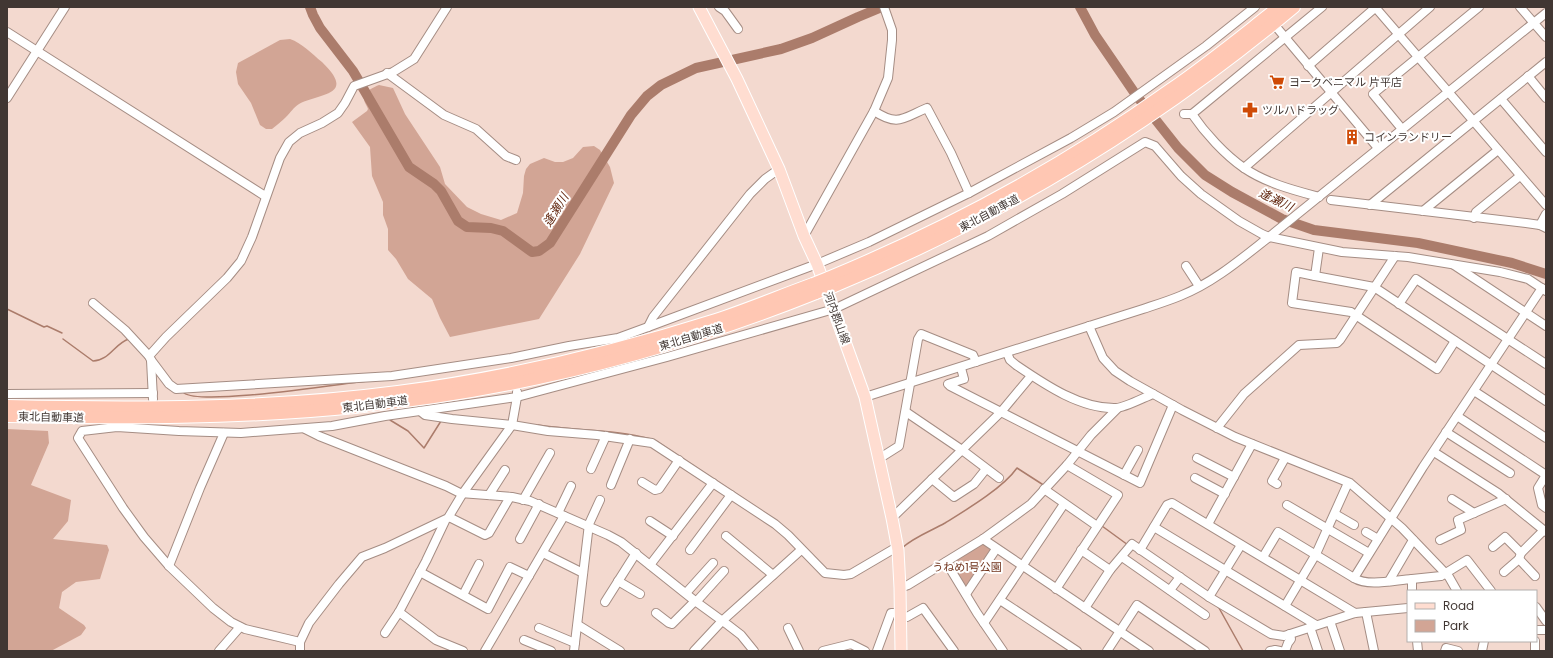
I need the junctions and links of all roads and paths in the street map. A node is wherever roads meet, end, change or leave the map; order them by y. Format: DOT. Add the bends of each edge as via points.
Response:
graph roads {
  1 [pos="65,7"];
  2 [pos="447,7"];
  3 [pos="699,7"];
  4 [pos="719,7"];
  5 [pos="884,7"];
  6 [pos="1279,7"];
  7 [pos="1294,7"];
  8 [pos="1322,7"];
  9 [pos="1375,7"];
  10 [pos="1430,7"];
  11 [pos="1479,7"];
  12 [pos="1520,7"];
  13 [pos="1258,8"];
  14 [pos="1469,10"];
  15 [pos="1546,13"];
  16 [pos="1534,23"];
  17 [pos="738,29"];
  18 [pos="1278,29"];
  19 [pos="7,32"];
  20 [pos="1399,35"];
  21 [pos="1546,37"];
  22 [pos="1284,38"];
  23 [pos="37,51"];
  24 [pos="1418,57"];
  25 [pos="1546,62"];
  26 [pos="1308,66"];
  27 [pos="384,74"];
  28 [pos="1528,76"];
  29 [pos="1331,92"];
  30 [pos="1448,92"];
  31 [pos="1173,94"];
  32 [pos="7,98"];
  33 [pos="1546,98"];
  34 [pos="1501,99"];
  35 [pos="874,111"];
  36 [pos="1473,121"];
  37 [pos="1402,128"];
  38 [pos="1378,148"];
  39 [pos="1498,150"];
  40 [pos="1546,152"];
  41 [pos="516,160"];
  42 [pos="1244,168"];
  43 [pos="779,169"];
  44 [pos="1520,176"];
  45 [pos="969,193"];
  46 [pos="266,196"];
  47 [pos="1315,199"];
  48 [pos="1331,200"];
  49 [pos="1370,205"];
  50 [pos="1546,205"];
  51 [pos="1423,211"];
  52 [pos="1546,214"];
  53 [pos="1474,218"];
  54 [pos="1543,227"];
  55 [pos="804,236"];
  56 [pos="1271,236"];
  57 [pos="1319,248"];
  58 [pos="1395,256"];
  59 [pos="817,264"];
  60 [pos="1452,264"];
  61 [pos="1186,266"];
  62 [pos="1315,276"];
  63 [pos="1199,286"];
  64 [pos="1374,287"];
  65 [pos="814,289"];
  66 [pos="1544,289"];
  67 [pos="93,303"];
  68 [pos="1399,304"];
  69 [pos="834,309"];
  70 [pos="1525,312"];
  71 [pos="1356,316"];
  72 [pos="1089,326"];
  73 [pos="1546,326"];
  74 [pos="648,327"];
  75 [pos="1508,339"];
  76 [pos="1455,341"];
  77 [pos="1007,353"];
  78 [pos="150,356"];
  79 [pos="976,362"];
  80 [pos="1546,364"];
  81 [pos="1491,365"];
  82 [pos="961,368"];
  83 [pos="1031,376"];
  84 [pos="910,383"];
  85 [pos="1474,391"];
  86 [pos="7,394"];
  87 [pos="517,394"];
  88 [pos="1153,394"];
  89 [pos="865,397"];
  90 [pos="1546,401"];
  91 [pos="1173,405"];
  92 [pos="7,406"];
  93 [pos="1117,409"];
  94 [pos="419,411"];
  95 [pos="906,412"];
  96 [pos="1001,412"];
  97 [pos="7,416"];
  98 [pos="1457,416"];
  99 [pos="512,425"];
  100 [pos="305,428"];
  101 [pos="1217,428"];
  102 [pos="224,432"];
  103 [pos="1446,432"];
  104 [pos="606,436"];
  105 [pos="1546,438"];
  106 [pos="630,439"];
  107 [pos="1252,444"];
  108 [pos="962,450"];
  109 [pos="1138,450"];
  110 [pos="1078,452"];
  111 [pos="1434,452"];
  112 [pos="550,453"];
  113 [pos="880,458"];
  114 [pos="1197,458"];
  115 [pos="1285,458"];
  116 [pos="679,460"];
  117 [pos="1067,465"];
  118 [pos="591,469"];
  119 [pos="986,469"];
  120 [pos="505,470"];
  121 [pos="1510,473"];
  122 [pos="1124,475"];
  123 [pos="1234,477"];
  124 [pos="999,478"];
  125 [pos="1195,478"];
  126 [pos="932,480"];
  127 [pos="1545,480"];
  128 [pos="642,482"];
  129 [pos="713,483"];
  130 [pos="1348,483"];
  131 [pos="1277,484"];
  132 [pos="610,485"];
  133 [pos="571,486"];
  134 [pos="1046,488"];
  135 [pos="463,493"];
  136 [pos="1225,494"];
  137 [pos="489,495"];
  138 [pos="731,495"];
  139 [pos="510,497"];
  140 [pos="1452,499"];
  141 [pos="523,500"];
  142 [pos="600,500"];
  143 [pos="1506,500"];
  144 [pos="539,504"];
  145 [pos="1064,504"];
  146 [pos="1287,504"];
  147 [pos="1546,508"];
  148 [pos="1474,513"];
  149 [pos="561,514"];
  150 [pos="1335,514"];
  151 [pos="892,518"];
  152 [pos="1390,518"];
  153 [pos="447,519"];
  154 [pos="650,521"];
  155 [pos="1099,524"];
  156 [pos="1208,524"];
  157 [pos="1354,525"];
  158 [pos="589,527"];
  159 [pos="1154,527"];
  160 [pos="1328,529"];
  161 [pos="1545,531"];
  162 [pos="1366,532"];
  163 [pos="672,536"];
  164 [pos="726,536"];
  165 [pos="520,539"];
  166 [pos="1378,539"];
  167 [pos="983,540"];
  168 [pos="1413,540"];
  169 [pos="1440,540"];
  170 [pos="1241,545"];
  171 [pos="1494,547"];
  172 [pos="996,549"];
  173 [pos="690,550"];
  174 [pos="801,550"];
  175 [pos="1081,550"];
  176 [pos="1140,550"];
  177 [pos="897,551"];
  178 [pos="543,552"];
  179 [pos="636,553"];
  180 [pos="1369,553"];
  181 [pos="1316,554"];
  182 [pos="1520,556"];
  183 [pos="1122,557"];
  184 [pos="1262,557"];
  185 [pos="714,562"];
  186 [pos="946,562"];
  187 [pos="479,564"];
  188 [pos="650,565"];
  189 [pos="169,566"];
  190 [pos="1023,566"];
  191 [pos="1110,570"];
  192 [pos="1226,570"];
  193 [pos="724,571"];
  194 [pos="420,572"];
  195 [pos="1504,572"];
  196 [pos="583,573"];
  197 [pos="1445,573"];
  198 [pos="529,576"];
  199 [pos="773,576"];
  200 [pos="1535,576"];
  201 [pos="1354,578"];
  202 [pos="1178,579"];
  203 [pos="1412,579"];
  204 [pos="618,580"];
  205 [pos="1301,580"];
  206 [pos="1389,581"];
  207 [pos="900,588"];
  208 [pos="1056,589"];
  209 [pos="1170,590"];
  210 [pos="1412,590"];
  211 [pos="1456,590"];
  212 [pos="1491,590"];
  213 [pos="686,593"];
  214 [pos="640,594"];
  215 [pos="966,594"];
  216 [pos="462,595"];
  217 [pos="1209,597"];
  218 [pos="1000,600"];
  219 [pos="695,601"];
  220 [pos="605,602"];
  221 [pos="1285,606"];
  222 [pos="1085,608"];
  223 [pos="1407,608"];
  224 [pos="1540,608"];
  225 [pos="399,612"];
  226 [pos="1366,612"];
  227 [pos="656,613"];
  228 [pos="1355,613"];
  229 [pos="900,615"];
  230 [pos="1205,615"];
  231 [pos="722,621"];
  232 [pos="1330,621"];
  233 [pos="1546,621"];
  234 [pos="984,623"];
  235 [pos="578,625"];
  236 [pos="1313,626"];
  237 [pos="240,627"];
  238 [pos="539,628"];
  239 [pos="788,628"];
  240 [pos="1120,632"];
  241 [pos="385,634"];
  242 [pos="1290,634"];
  243 [pos="524,640"];
  244 [pos="300,642"];
  245 [pos="575,647"];
  246 [pos="450,649"];
  247 [pos="219,651"];
  248 [pos="300,651"];
  249 [pos="463,651"];
  250 [pos="485,651"];
  251 [pos="551,651"];
  252 [pos="620,651"];
  253 [pos="694,651"];
  254 [pos="754,651"];
  255 [pos="799,651"];
  256 [pos="823,651"];
  257 [pos="866,651"];
  258 [pos="877,651"];
  259 [pos="901,651"];
  260 [pos="954,651"];
  261 [pos="1003,651"];
  262 [pos="1077,651"];
  263 [pos="1106,651"];
  264 [pos="1149,651"];
  265 [pos="1205,651"];
  266 [pos="1270,651"];
  267 [pos="1280,651"];
  268 [pos="1285,651"];
  269 [pos="1318,651"];
  270 [pos="1340,651"];
  271 [pos="1374,651"];
  272 [pos="1445,651"];
  273 [pos="1458,651"];
  1 -- 23 [label="street"];
  2 -- 27 [label="street" via="414,59"];
  3 -- 43 [label="main road, 河内郡山線" via="737,79"];
  4 -- 17 [label="street"];
  5 -- 35 [label="street" via="892,34 888,74 884,91"];
  6 -- 31 [label="highway, 東北自動車道"];
  7 -- 31 [label="highway, 東北自動車道" via="1224,62"];
  8 -- 22 [label="street"];
  9 -- 20 [label="street"];
  9 -- 26 [label="street"];
  10 -- 20 [label="street"];
  11 -- 14 [label="street"];
  12 -- 16 [label="street"];
  13 -- 45 [label="street" via="1114,112"];
  14 -- 24 [label="street"];
  15 -- 16 [label="street"];
  16 -- 21 [label="street"];
  16 -- 30 [label="street"];
  18 -- 22 [label="street"];
  19 -- 23 [label="street"];
  20 -- 24 [label="street"];
  20 -- 29 [label="street"];
  22 -- 26 [label="street"];
  22 -- 42 [label="street" via="1188,114"];
  23 -- 32 [label="street"];
  23 -- 46 [label="street"];
  24 -- 30 [label="street"];
  24 -- 37 [label="street" via="1373,94"];
  25 -- 28 [label="street"];
  26 -- 29 [label="street"];
  27 -- 41 [label="street" via="444,115 476,129 506,156"];
  27 -- 46 [label="street" via="352,88 338,113 300,133 289,142 280,158"];
  28 -- 33 [label="street"];
  28 -- 34 [label="street"];
  29 -- 38 [label="street"];
  29 -- 42 [label="street"];
  30 -- 36 [label="street"];
  30 -- 37 [label="street"];
  31 -- 65 [label="highway, 東北自動車道, bridge" via="1134,121 992,201"];
  34 -- 36 [label="street"];
  34 -- 40 [label="street"];
  35 -- 45 [label="street" via="884,118 898,121 927,108"];
  35 -- 55 [label="street"];
  36 -- 39 [label="street"];
  36 -- 49 [label="street"];
  37 -- 38 [label="street"];
  38 -- 47 [label="street"];
  39 -- 44 [label="street"];
  39 -- 51 [label="street"];
  42 -- 47 [label="street"];
  43 -- 55 [label="main road, 河内郡山線"];
  43 -- 74 [label="street" via="764,179 750,194 653,317"];
  44 -- 50 [label="street"];
  44 -- 53 [label="street" via="1476,212"];
  45 -- 59 [label="street" via="869,242"];
  46 -- 78 [label="street" via="252,237 237,267"];
  47 -- 56 [label="street"];
  48 -- 49 [label="street"];
  49 -- 51 [label="street"];
  51 -- 53 [label="street"];
  52 -- 54 [label="street"];
  53 -- 54 [label="street"];
  55 -- 59 [label="main road, 河内郡山線"];
  56 -- 57 [label="street"];
  56 -- 63 [label="street" via="1228,269"];
  56 -- 69 [label="street" via="1262,234 1239,221 1201,194 1155,146 1145,142 988,236"];
  57 -- 58 [label="street"];
  57 -- 62 [label="street"];
  58 -- 60 [label="street"];
  58 -- 64 [label="street"];
  59 -- 69 [label="main road, 河内郡山線"];
  59 -- 74 [label="street"];
  60 -- 66 [label="street" via="1515,275 1528,279"];
  60 -- 70 [label="street"];
  61 -- 63 [label="street"];
  62 -- 64 [label="street"];
  62 -- 71 [label="street" via="1296,272 1292,303 1351,312"];
  63 -- 72 [label="street" via="1181,296"];
  64 -- 68 [label="street"];
  64 -- 71 [label="street"];
  65 -- 92 [label="highway, 東北自動車道" via="620,348 440,386 356,397 259,404 142,407"];
  65 -- 97 [label="highway, 東北自動車道" via="722,328 624,357 548,376 441,396 355,407 260,414 179,417"];
  66 -- 70 [label="street"];
  67 -- 78 [label="street" via="133,337"];
  68 -- 75 [label="street" via="1416,279"];
  68 -- 76 [label="street"];
  69 -- 87 [label="street" via="667,357"];
  69 -- 89 [label="main road, 河内郡山線"];
  70 -- 73 [label="street"];
  70 -- 75 [label="street"];
  71 -- 76 [label="street" via="1437,369"];
  71 -- 101 [label="street" via="1337,343 1298,345 1244,394"];
  72 -- 77 [label="street"];
  72 -- 88 [label="street" via="1103,358 1114,371"];
  74 -- 78 [label="street" via="618,338 569,346 512,361 392,376 176,389 169,384"];
  75 -- 80 [label="street"];
  75 -- 81 [label="street"];
  76 -- 81 [label="street"];
  77 -- 79 [label="street"];
  77 -- 83 [label="street" via="1010,360"];
  78 -- 86 [label="street" via="153,396"];
  79 -- 82 [label="street"];
  79 -- 84 [label="street" via="973,355 921,334"];
  81 -- 85 [label="street"];
  81 -- 90 [label="street"];
  82 -- 84 [label="street"];
  82 -- 96 [label="street" via="964,379 948,384"];
  83 -- 93 [label="street" via="1078,402"];
  83 -- 96 [label="street"];
  84 -- 89 [label="street"];
  84 -- 95 [label="street"];
  85 -- 98 [label="street"];
  85 -- 105 [label="street"];
  87 -- 94 [label="street"];
  87 -- 99 [label="street"];
  88 -- 91 [label="street"];
  88 -- 93 [label="street"];
  89 -- 113 [label="main road, 河内郡山線"];
  91 -- 101 [label="street"];
  91 -- 122 [label="street" via="1140,483"];
  93 -- 110 [label="street"];
  94 -- 99 [label="street" via="425,415"];
  94 -- 100 [label="street" via="332,426"];
  95 -- 108 [label="street"];
  95 -- 113 [label="street" via="899,446"];
  96 -- 108 [label="street"];
  96 -- 110 [label="street"];
  98 -- 103 [label="street"];
  98 -- 127 [label="street"];
  99 -- 104 [label="street"];
  99 -- 135 [label="street"];
  100 -- 102 [label="street" via="266,432"];
  100 -- 135 [label="street" via="319,436"];
  101 -- 107 [label="street"];
  102 -- 189 [label="street"];
  102 -- 189 [label="street" via="117,427 82,431 78,438 123,508"];
  103 -- 111 [label="street"];
  103 -- 121 [label="street"];
  104 -- 106 [label="street"];
  104 -- 118 [label="street"];
  106 -- 116 [label="street" via="652,443"];
  106 -- 132 [label="street"];
  107 -- 115 [label="street"];
  107 -- 123 [label="street"];
  108 -- 119 [label="street"];
  108 -- 126 [label="street"];
  109 -- 122 [label="street"];
  110 -- 117 [label="street"];
  110 -- 122 [label="street"];
  111 -- 143 [label="street"];
  111 -- 152 [label="street"];
  112 -- 141 [label="street"];
  113 -- 151 [label="main road, 河内郡山線"];
  114 -- 123 [label="street"];
  115 -- 130 [label="street"];
  115 -- 131 [label="street" via="1272,481"];
  116 -- 128 [label="street" via="659,489 655,490"];
  116 -- 129 [label="street"];
  117 -- 134 [label="street"];
  117 -- 155 [label="street" via="1118,495"];
  119 -- 124 [label="street"];
  119 -- 126 [label="street" via="974,484 954,497"];
  120 -- 137 [label="street"];
  123 -- 136 [label="street"];
  125 -- 136 [label="street"];
  126 -- 151 [label="street"];
  127 -- 147 [label="street" via="1538,488 1542,505"];
  129 -- 138 [label="street"];
  129 -- 163 [label="street"];
  130 -- 150 [label="street"];
  130 -- 152 [label="street"];
  133 -- 149 [label="street"];
  134 -- 145 [label="street"];
  134 -- 167 [label="street" via="1017,515"];
  135 -- 137 [label="street"];
  135 -- 153 [label="street"];
  136 -- 156 [label="street"];
  137 -- 139 [label="street"];
  138 -- 173 [label="street"];
  138 -- 174 [label="street" via="775,524"];
  139 -- 141 [label="street"];
  139 -- 153 [label="street" via="489,533 485,535"];
  140 -- 148 [label="street"];
  141 -- 144 [label="street"];
  142 -- 158 [label="street"];
  143 -- 148 [label="street"];
  143 -- 161 [label="street"];
  144 -- 149 [label="street"];
  144 -- 165 [label="street"];
  145 -- 155 [label="street"];
  145 -- 190 [label="street"];
  146 -- 160 [label="street"];
  148 -- 169 [label="street" via="1458,520 1462,530"];
  149 -- 158 [label="street"];
  149 -- 178 [label="street"];
  150 -- 157 [label="street"];
  150 -- 160 [label="street"];
  151 -- 177 [label="main road, 河内郡山線"];
  152 -- 166 [label="street"];
  152 -- 168 [label="street"];
  153 -- 194 [label="street"];
  153 -- 244 [label="street" via="362,557 309,623"];
  154 -- 163 [label="street"];
  155 -- 175 [label="street"];
  156 -- 159 [label="street" via="1172,503"];
  156 -- 170 [label="street"];
  158 -- 179 [label="street" via="608,535"];
  158 -- 196 [label="street"];
  159 -- 176 [label="street"];
  159 -- 192 [label="street"];
  160 -- 180 [label="street"];
  160 -- 181 [label="street"];
  161 -- 182 [label="street"];
  162 -- 166 [label="street"];
  163 -- 188 [label="street"];
  164 -- 199 [label="street"];
  166 -- 180 [label="street"];
  167 -- 172 [label="street"];
  167 -- 186 [label="street"];
  168 -- 197 [label="street"];
  168 -- 206 [label="street"];
  170 -- 184 [label="street"];
  170 -- 192 [label="street"];
  171 -- 182 [label="street" via="1505,537"];
  172 -- 190 [label="street"];
  172 -- 215 [label="street"];
  174 -- 177 [label="street" via="822,572 844,575"];
  174 -- 199 [label="street"];
  175 -- 191 [label="street"];
  175 -- 208 [label="street"];
  176 -- 183 [label="street" via="1130,547"];
  176 -- 202 [label="street"];
  177 -- 207 [label="main road, 河内郡山線"];
  178 -- 196 [label="street"];
  178 -- 198 [label="street"];
  179 -- 188 [label="street"];
  179 -- 204 [label="street"];
  180 -- 201 [label="street"];
  181 -- 184 [label="street" via="1278,532"];
  181 -- 201 [label="street"];
  181 -- 205 [label="street"];
  182 -- 195 [label="street"];
  182 -- 200 [label="street"];
  183 -- 191 [label="street"];
  183 -- 209 [label="street"];
  184 -- 205 [label="street"];
  185 -- 213 [label="street"];
  186 -- 207 [label="street"];
  186 -- 215 [label="street"];
  187 -- 216 [label="street"];
  188 -- 213 [label="street"];
  189 -- 237 [label="street" via="213,608"];
  190 -- 208 [label="street"];
  190 -- 218 [label="street"];
  191 -- 222 [label="street"];
  192 -- 217 [label="street"];
  192 -- 221 [label="street"];
  193 -- 219 [label="street"];
  194 -- 216 [label="street"];
  194 -- 225 [label="street"];
  196 -- 235 [label="street"];
  197 -- 203 [label="street" via="1441,576"];
  197 -- 211 [label="street"];
  197 -- 212 [label="street" via="1467,560"];
  198 -- 216 [label="street" via="510,567 488,609"];
  198 -- 250 [label="street"];
  199 -- 231 [label="street"];
  201 -- 206 [label="street" via="1367,583"];
  202 -- 209 [label="street"];
  202 -- 217 [label="street"];
  203 -- 206 [label="street"];
  203 -- 210 [label="street"];
  204 -- 214 [label="street"];
  204 -- 220 [label="street"];
  205 -- 221 [label="street"];
  205 -- 228 [label="street"];
  207 -- 229 [label="main road, 河内郡山線"];
  208 -- 222 [label="street"];
  209 -- 230 [label="street"];
  213 -- 219 [label="street"];
  215 -- 234 [label="street"];
  217 -- 242 [label="street" via="1271,634"];
  218 -- 234 [label="street"];
  218 -- 262 [label="street"];
  219 -- 227 [label="street" via="672,624"];
  219 -- 231 [label="street"];
  221 -- 236 [label="street"];
  222 -- 240 [label="street"];
  223 -- 226 [label="street"];
  224 -- 233 [label="street"];
  225 -- 241 [label="street"];
  225 -- 246 [label="street"];
  226 -- 228 [label="street"];
  226 -- 271 [label="street"];
  228 -- 232 [label="street"];
  229 -- 258 [label="street" via="891,612"];
  229 -- 259 [label="main road, 河内郡山線"];
  229 -- 260 [label="street" via="908,617 923,608"];
  231 -- 253 [label="street"];
  231 -- 254 [label="street" via="741,635"];
  232 -- 236 [label="street"];
  232 -- 270 [label="street"];
  234 -- 261 [label="street"];
  235 -- 245 [label="street"];
  235 -- 252 [label="street"];
  236 -- 242 [label="street"];
  236 -- 269 [label="street"];
  237 -- 244 [label="street"];
  237 -- 247 [label="street"];
  238 -- 245 [label="street"];
  239 -- 255 [label="street"];
  240 -- 263 [label="street"];
  240 -- 264 [label="street"];
  240 -- 265 [label="street" via="1137,606"];
  242 -- 268 [label="street" via="1291,639"];
  243 -- 251 [label="street"];
  244 -- 248 [label="street"];
  246 -- 249 [label="street"];
  256 -- 257 [label="street" via="851,644"];
  266 -- 267 [label="street"];
  272 -- 273 [label="street" via="1446,648"];
}
